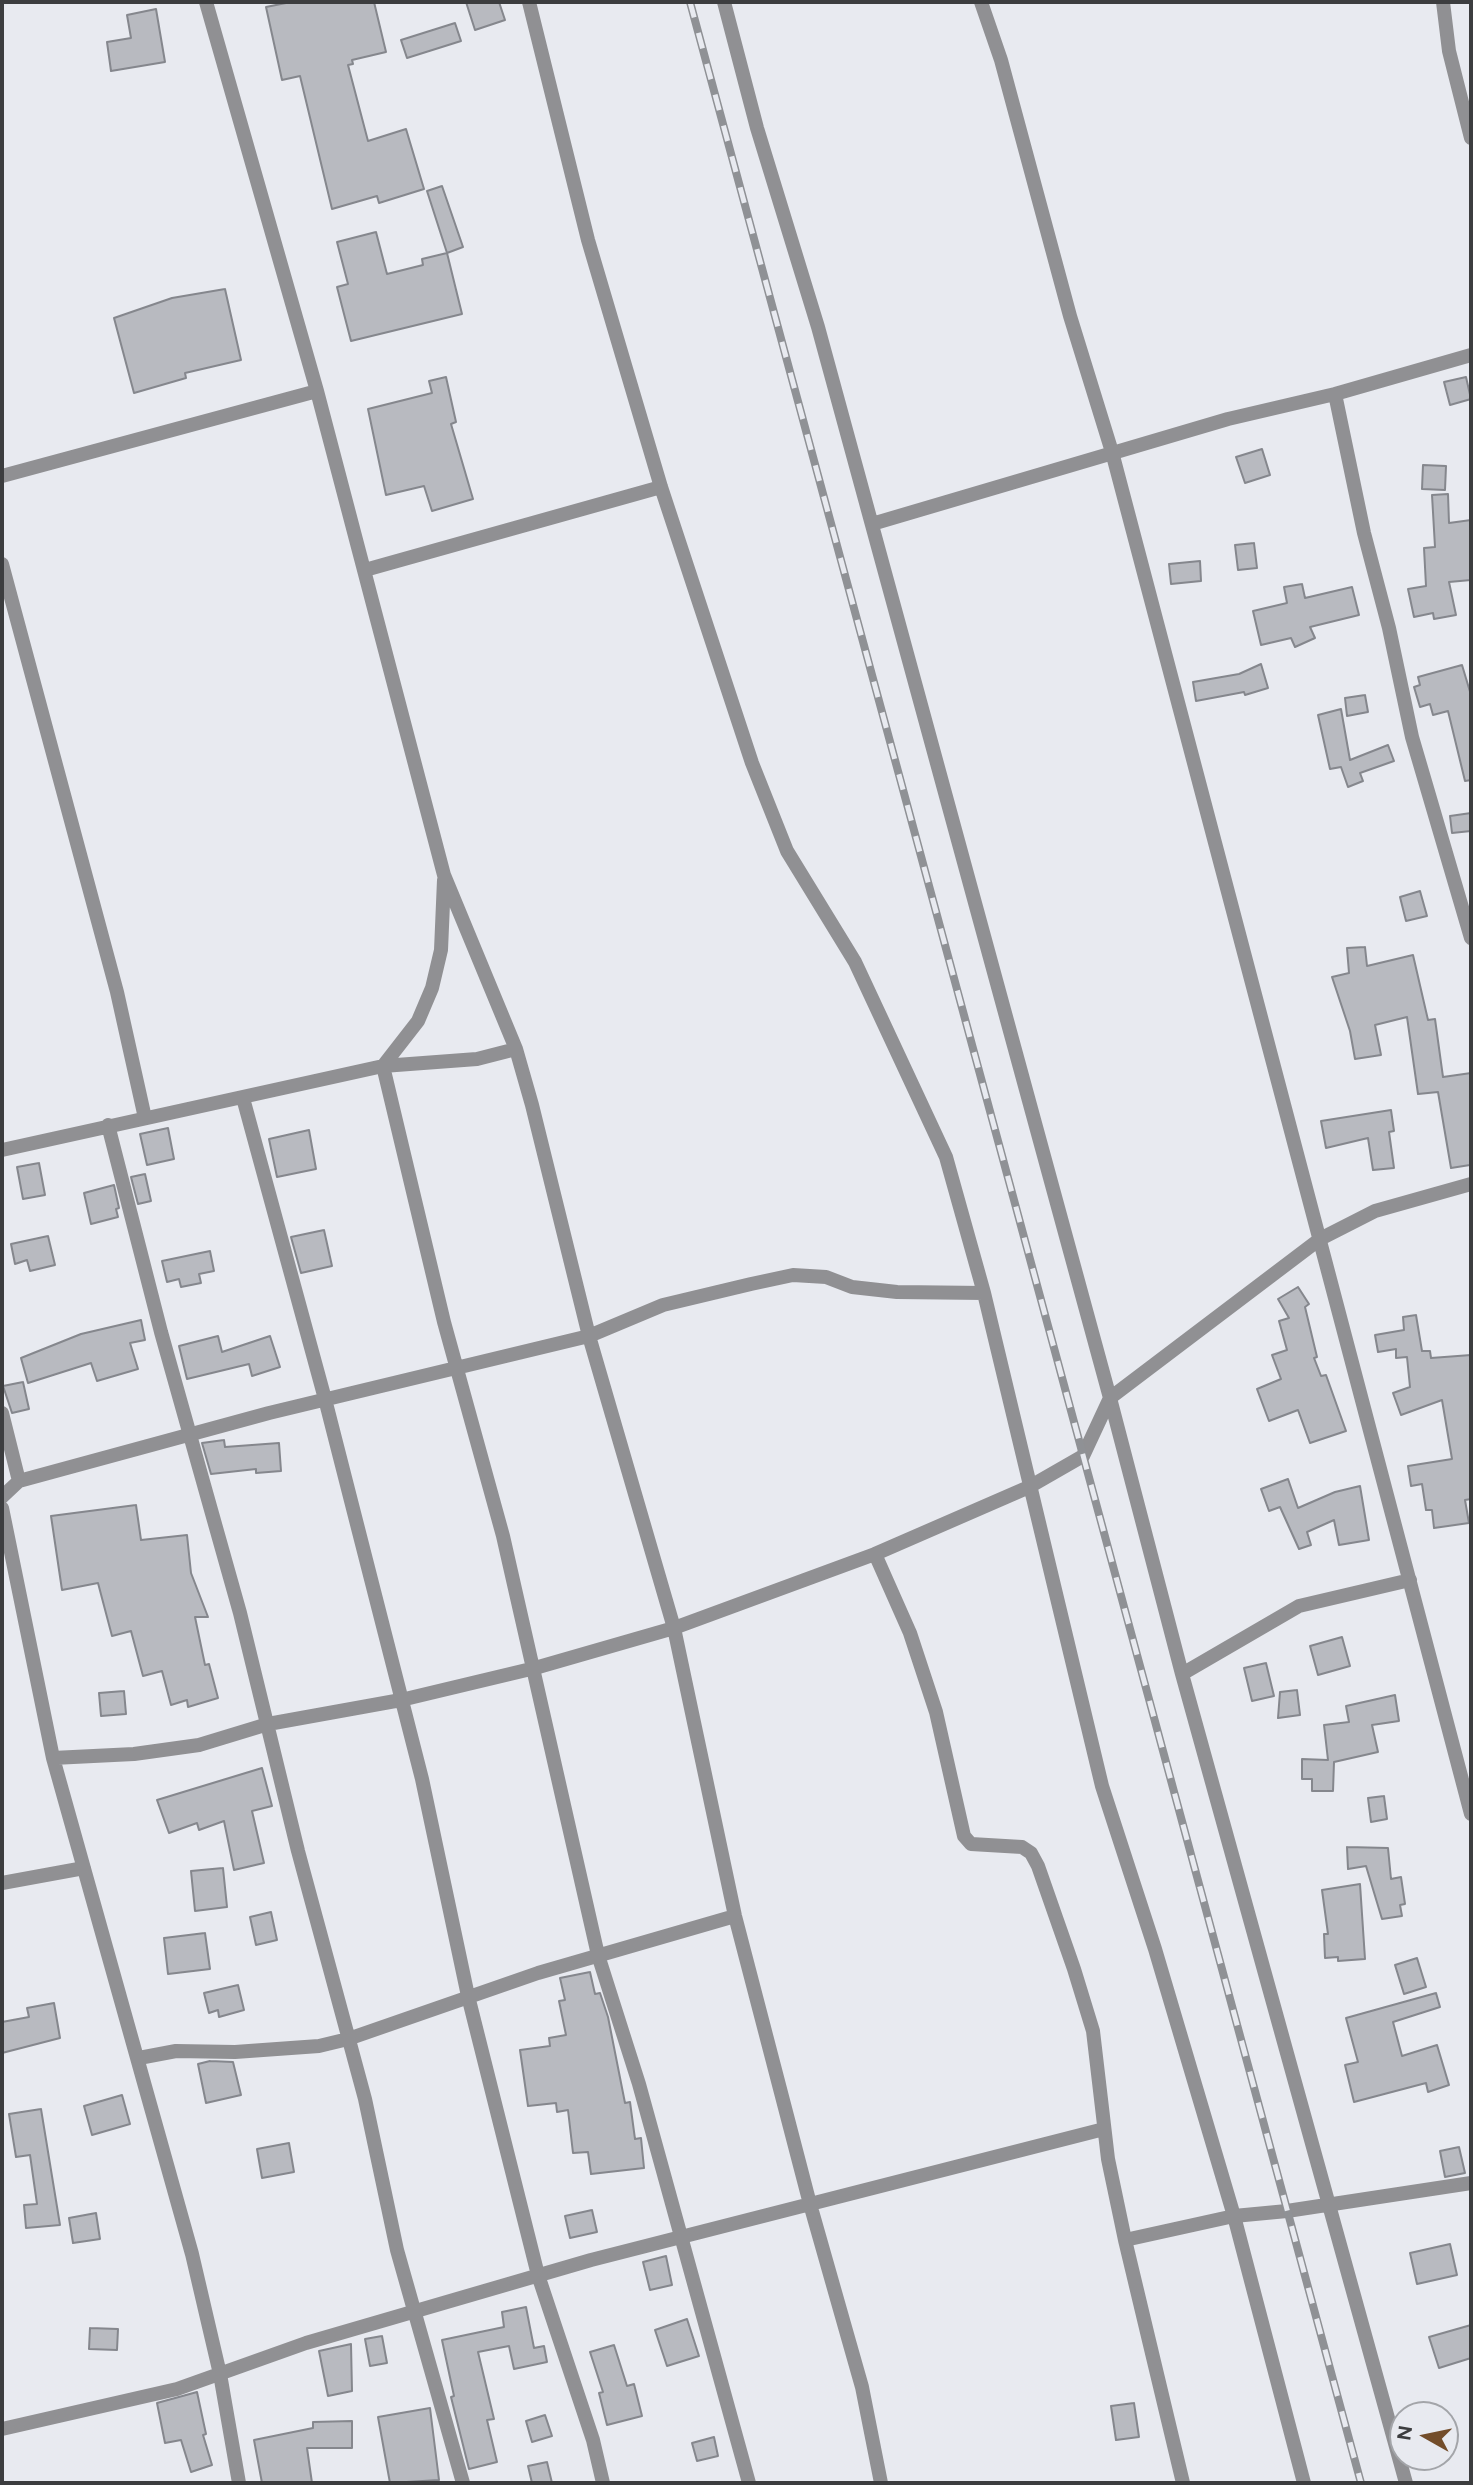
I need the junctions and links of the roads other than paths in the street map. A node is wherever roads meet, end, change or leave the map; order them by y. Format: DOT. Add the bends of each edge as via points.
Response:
graph roads {
  1 [pos="206,2"];
  2 [pos="529,2"];
  3 [pos="724,2"];
  4 [pos="981,2"];
  5 [pos="1443,2"];
  6 [pos="1471,138"];
  7 [pos="1471,355"];
  8 [pos="317,391"];
  9 [pos="1335,394"];
  10 [pos="1112,452"];
  11 [pos="2,477"];
  12 [pos="660,486"];
  13 [pos="872,524"];
  14 [pos="2,564"];
  15 [pos="365,570"];
  16 [pos="444,875"];
  17 [pos="1471,938"];
  18 [pos="516,1049"];
  19 [pos="383,1066"];
  20 [pos="243,1098"];
  21 [pos="145,1118"];
  22 [pos="108,1125"];
  23 [pos="2,1150"];
  24 [pos="1471,1184"];
  25 [pos="1320,1239"];
  26 [pos="984,1293"];
  27 [pos="589,1336"];
  28 [pos="458,1368"];
  29 [pos="1110,1398"];
  30 [pos="325,1399"];
  31 [pos="2,1413"];
  32 [pos="189,1434"];
  33 [pos="19,1480"];
  34 [pos="1029,1487"];
  35 [pos="2,1497"];
  36 [pos="2,1508"];
  37 [pos="875,1554"];
  38 [pos="1410,1580"];
  39 [pos="674,1628"];
  40 [pos="535,1668"];
  41 [pos="1182,1674"];
  42 [pos="401,1700"];
  43 [pos="268,1724"];
  44 [pos="53,1758"];
  45 [pos="1471,1814"];
  46 [pos="84,1868"];
  47 [pos="2,1883"];
  48 [pos="735,1916"];
  49 [pos="598,1955"];
  50 [pos="468,1996"];
  51 [pos="348,2039"];
  52 [pos="139,2058"];
  53 [pos="1104,2129"];
  54 [pos="1471,2183"];
  55 [pos="1329,2203"];
  56 [pos="810,2204"];
  57 [pos="1234,2216"];
  58 [pos="681,2238"];
  59 [pos="1125,2240"];
  60 [pos="538,2275"];
  61 [pos="414,2309"];
  62 [pos="220,2374"];
  63 [pos="2,2430"];
  64 [pos="239,2483"];
  65 [pos="463,2483"];
  66 [pos="603,2483"];
  67 [pos="749,2483"];
  68 [pos="881,2483"];
  69 [pos="1183,2483"];
  70 [pos="1304,2483"];
  71 [pos="1406,2483"];
  1 -- 8 [label="street"];
  2 -- 12 [label="street" via="588,240"];
  3 -- 13 [label="street"];
  4 -- 10 [label="street"];
  5 -- 6 [label="street"];
  7 -- 9 [label="street"];
  8 -- 11 [label="street"];
  8 -- 15 [label="street"];
  9 -- 10 [label="street"];
  9 -- 17 [label="street" via="1412,737"];
  10 -- 13 [label="street"];
  10 -- 25 [label="street"];
  12 -- 15 [label="street"];
  12 -- 26 [label="street" via="752,763 788,851 855,962 946,1157"];
  13 -- 29 [label="street"];
  14 -- 21 [label="street" via="117,992"];
  15 -- 16 [label="street"];
  16 -- 18 [label="street"];
  16 -- 19 [label="street" via="441,950 432,988 418,1021"];
  18 -- 19 [label="street" via="477,1059"];
  18 -- 27 [label="street"];
  19 -- 20 [label="street"];
  19 -- 28 [label="street"];
  20 -- 21 [label="street"];
  20 -- 30 [label="street"];
  21 -- 22 [label="street"];
  22 -- 23 [label="street"];
  22 -- 32 [label="street"];
  24 -- 25 [label="street" via="1375,1211"];
  25 -- 29 [label="street"];
  25 -- 38 [label="street"];
  26 -- 27 [label="street" via="897,1292 793,1275 663,1305"];
  26 -- 34 [label="street"];
  27 -- 28 [label="street"];
  27 -- 39 [label="street"];
  28 -- 30 [label="street"];
  28 -- 40 [label="street"];
  29 -- 34 [label="street" via="1083,1456"];
  29 -- 41 [label="street"];
  30 -- 32 [label="street"];
  30 -- 42 [label="street"];
  31 -- 33 [label="street"];
  32 -- 33 [label="street"];
  32 -- 43 [label="street"];
  33 -- 35 [label="street"];
  34 -- 37 [label="street"];
  34 -- 57 [label="street" via="1102,1786 1156,1949"];
  36 -- 44 [label="street"];
  37 -- 39 [label="street"];
  37 -- 53 [label="street" via="936,1712 964,1836 971,1844 1021,1847 1038,1866 1093,2031"];
  38 -- 41 [label="street" via="1299,1606"];
  38 -- 45 [label="street"];
  39 -- 40 [label="street"];
  39 -- 48 [label="street"];
  40 -- 42 [label="street"];
  40 -- 49 [label="street"];
  41 -- 55 [label="street"];
  42 -- 43 [label="street"];
  42 -- 50 [label="street"];
  43 -- 44 [label="street" via="199,1745 134,1755"];
  43 -- 51 [label="street"];
  44 -- 46 [label="street"];
  46 -- 47 [label="street"];
  46 -- 52 [label="street"];
  48 -- 49 [label="street"];
  48 -- 56 [label="street"];
  49 -- 50 [label="street"];
  49 -- 58 [label="street"];
  50 -- 51 [label="street"];
  50 -- 60 [label="street"];
  51 -- 52 [label="street" via="319,2046 176,2051"];
  51 -- 61 [label="street"];
  52 -- 62 [label="street"];
  53 -- 56 [label="street"];
  53 -- 59 [label="street"];
  54 -- 55 [label="street"];
  55 -- 57 [label="street"];
  55 -- 71 [label="street"];
  56 -- 58 [label="street"];
  56 -- 68 [label="street" via="862,2386"];
  57 -- 59 [label="street"];
  57 -- 70 [label="street"];
  58 -- 60 [label="street"];
  58 -- 67 [label="street"];
  59 -- 69 [label="street"];
  60 -- 61 [label="street"];
  60 -- 66 [label="street"];
  61 -- 62 [label="street"];
  61 -- 65 [label="street"];
  62 -- 63 [label="street" via="177,2389"];
  62 -- 64 [label="street"];
}
